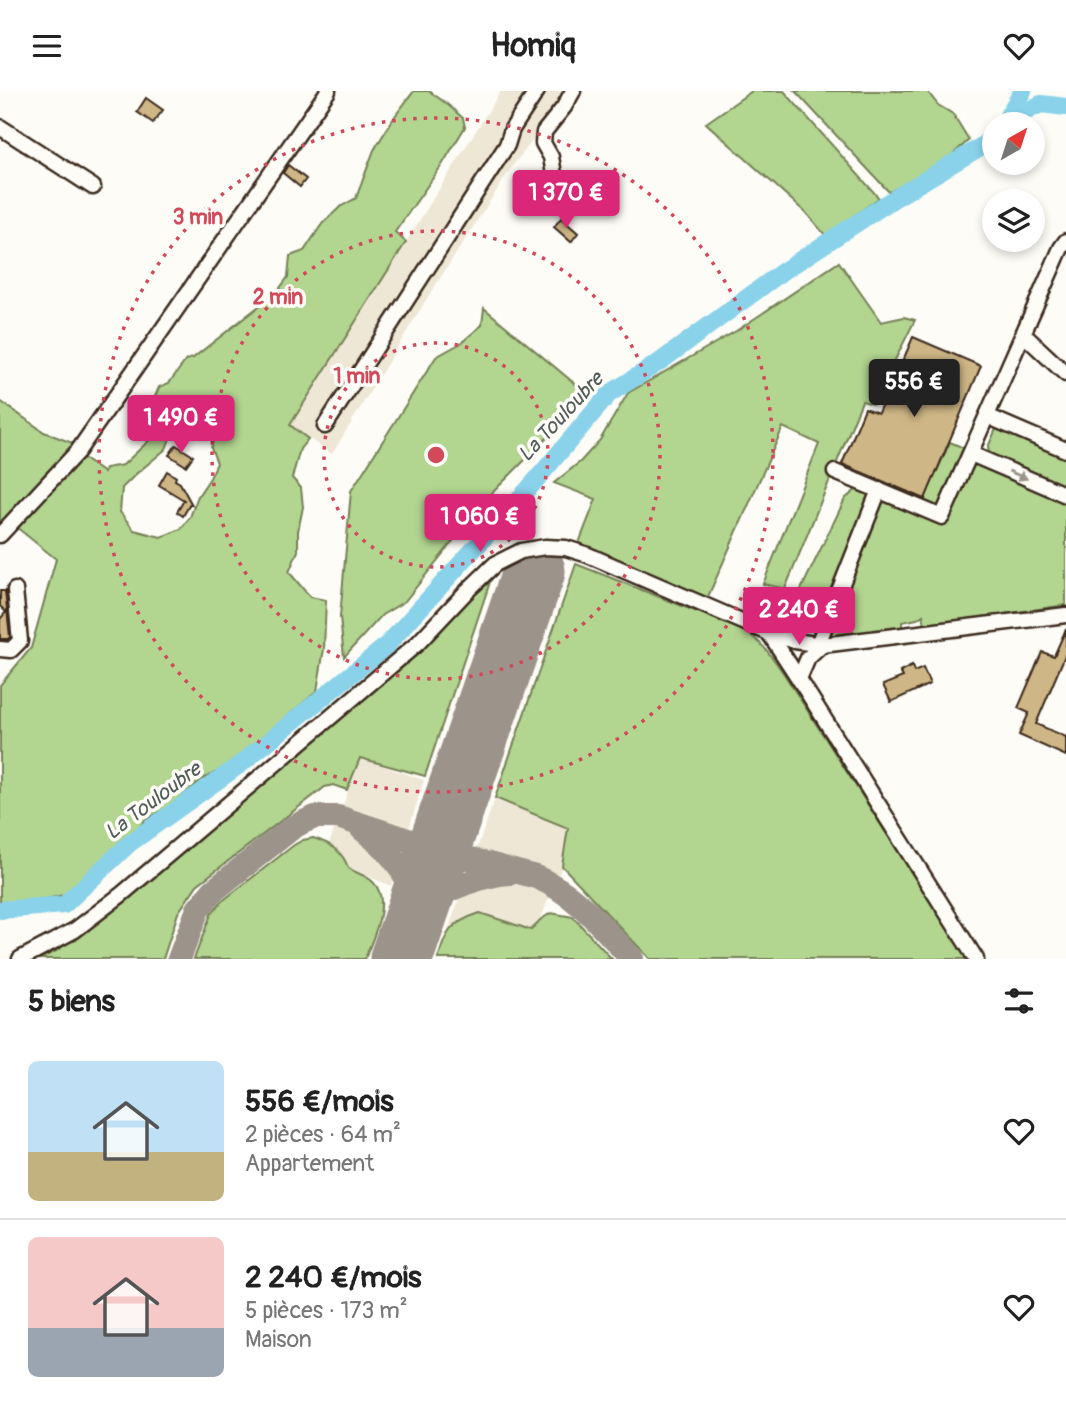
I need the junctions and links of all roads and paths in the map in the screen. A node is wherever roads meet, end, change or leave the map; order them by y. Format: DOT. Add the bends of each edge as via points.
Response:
graph roads {
  1 [pos="328,91"];
  2 [pos="537,91"];
  3 [pos="573,91"];
  4 [pos="0,127"];
  5 [pos="93,187"];
  6 [pos="561,191"];
  7 [pos="1066,241"];
  8 [pos="1023,334"];
  9 [pos="1066,374"];
  10 [pos="987,416"];
  11 [pos="325,426"];
  12 [pos="1066,450"];
  13 [pos="971,454"];
  14 [pos="835,472"];
  15 [pos="879,491"];
  16 [pos="1066,495"];
  17 [pos="0,535"];
  18 [pos="15,590"];
  19 [pos="1066,615"];
  20 [pos="769,633"];
  21 [pos="822,645"];
  22 [pos="0,649"];
  23 [pos="799,679"];
  24 [pos="20,959"];
  25 [pos="976,959"];
  1 -- 17 [label="street" via="78,451"];
  2 -- 11 [label="street" via="507,145"];
  3 -- 6 [label="street" via="544,132 543,143"];
  4 -- 5 [label="street"];
  7 -- 8 [label="street"];
  8 -- 9 [label="street"];
  8 -- 10 [label="street"];
  10 -- 12 [label="street"];
  10 -- 13 [label="street"];
  13 -- 15 [label="street" via="942,517"];
  13 -- 16 [label="street, one-way"];
  14 -- 15 [label="street"];
  15 -- 21 [label="street" via="820,639"];
  18 -- 22 [label="street" via="20,641 11,650"];
  19 -- 21 [label="street"];
  20 -- 21 [label="street"];
  20 -- 23 [label="street"];
  20 -- 24 [label="street" via="588,555 566,548 522,551 495,564 418,643 122,894 75,930"];
  21 -- 23 [label="street" via="808,658"];
  23 -- 25 [label="street"];
}
